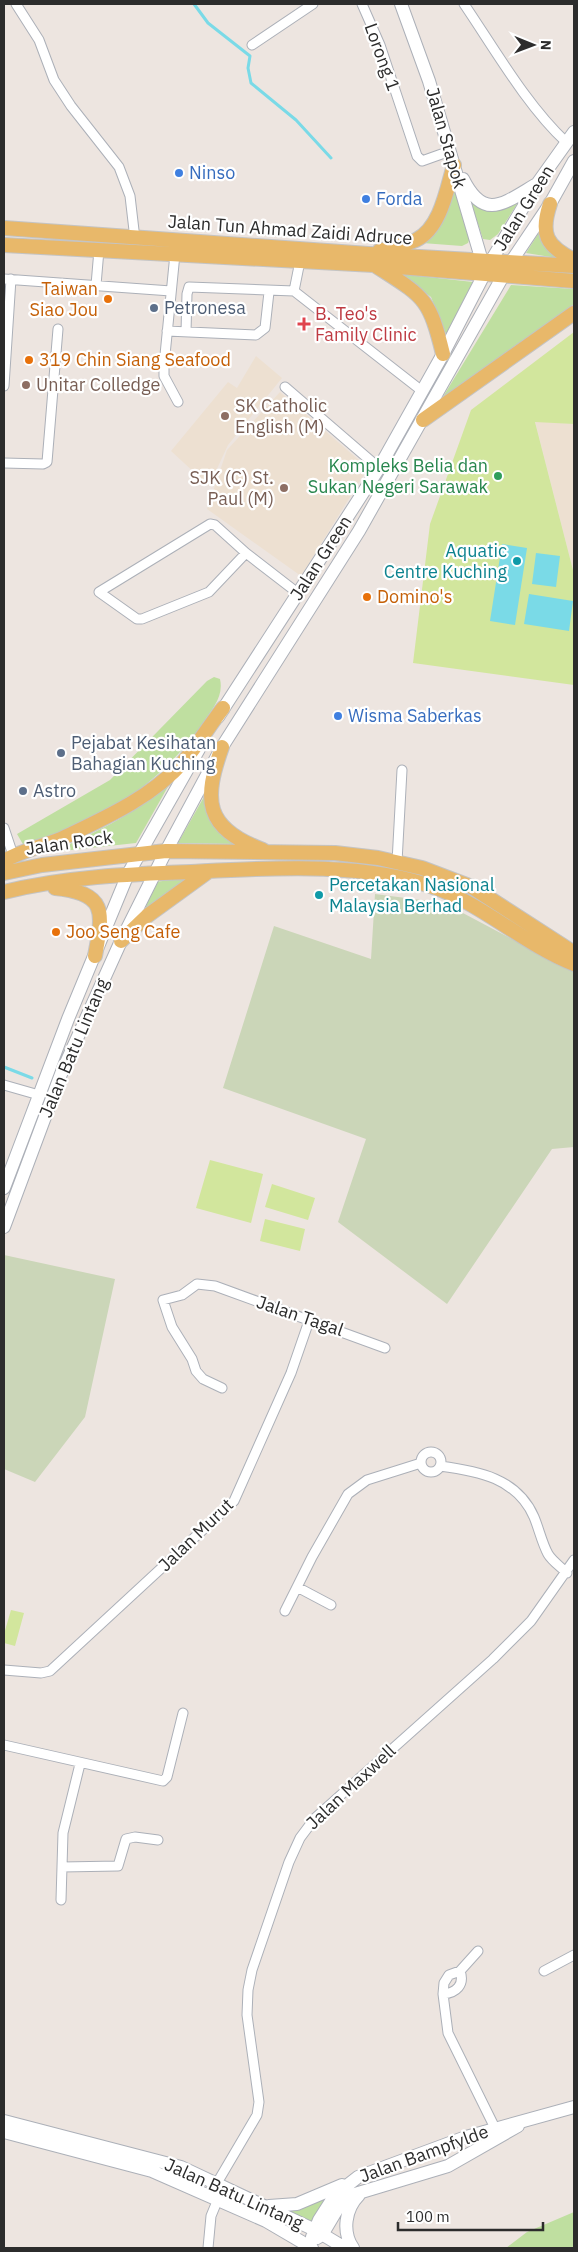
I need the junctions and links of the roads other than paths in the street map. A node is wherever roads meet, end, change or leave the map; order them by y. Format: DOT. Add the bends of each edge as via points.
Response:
graph roads {
  1 [pos="16,4"];
  2 [pos="313,4"];
  3 [pos="362,4"];
  4 [pos="401,4"];
  5 [pos="464,4"];
  6 [pos="252,46"];
  7 [pos="570,137"];
  8 [pos="452,157"];
  9 [pos="573,164"];
  10 [pos="537,184"];
  11 [pos="550,204"];
  12 [pos="4,228"];
  13 [pos="135,239"];
  14 [pos="4,244"];
  15 [pos="99,250"];
  16 [pos="174,254"];
  17 [pos="371,260"];
  18 [pos="574,260"];
  19 [pos="300,261"];
  20 [pos="486,265"];
  21 [pos="574,266"];
  22 [pos="508,268"];
  23 [pos="8,279"];
  24 [pos="574,281"];
  25 [pos="96,285"];
  26 [pos="171,291"];
  27 [pos="294,291"];
  28 [pos="269,292"];
  29 [pos="574,313"];
  30 [pos="58,329"];
  31 [pos="167,331"];
  32 [pos="186,332"];
  33 [pos="442,354"];
  34 [pos="4,386"];
  35 [pos="285,387"];
  36 [pos="422,391"];
  37 [pos="178,402"];
  38 [pos="423,420"];
  39 [pos="4,463"];
  40 [pos="379,468"];
  41 [pos="246,553"];
  42 [pos="299,594"];
  43 [pos="223,708"];
  44 [pos="222,747"];
  45 [pos="402,770"];
  46 [pos="4,828"];
  47 [pos="166,851"];
  48 [pos="140,853"];
  49 [pos="272,853"];
  50 [pos="8,858"];
  51 [pos="397,862"];
  52 [pos="209,871"];
  53 [pos="4,873"];
  54 [pos="155,873"];
  55 [pos="128,874"];
  56 [pos="27,886"];
  57 [pos="4,892"];
  58 [pos="121,941"];
  59 [pos="574,953"];
  60 [pos="95,956"];
  61 [pos="574,964"];
  62 [pos="4,1085"];
  63 [pos="39,1095"];
  64 [pos="4,1188"];
  65 [pos="4,1227"];
  66 [pos="309,1321"];
  67 [pos="385,1348"];
  68 [pos="222,1388"];
  69 [pos="421,1463"];
  70 [pos="440,1466"];
  71 [pos="574,1563"];
  72 [pos="567,1573"];
  73 [pos="297,1587"];
  74 [pos="331,1605"];
  75 [pos="284,1611"];
  76 [pos="4,1670"];
  77 [pos="183,1713"];
  78 [pos="4,1745"];
  79 [pos="80,1764"];
  80 [pos="158,1840"];
  81 [pos="62,1867"];
  82 [pos="61,1900"];
  83 [pos="478,1951"];
  84 [pos="574,1956"];
  85 [pos="460,1971"];
  86 [pos="544,1971"];
  87 [pos="442,1994"];
  88 [pos="574,2106"];
  89 [pos="529,2120"];
  90 [pos="4,2121"];
  91 [pos="496,2128"];
  92 [pos="4,2132"];
  93 [pos="440,2148"];
  94 [pos="448,2166"];
  95 [pos="358,2177"];
  96 [pos="217,2183"];
  97 [pos="365,2191"];
  98 [pos="218,2199"];
  99 [pos="261,2205"];
  100 [pos="316,2240"];
  101 [pos="208,2248"];
  102 [pos="344,2248"];
  103 [pos="353,2248"];
  1 -- 13 [label="street" via="39,40 54,80 119,167 130,196"];
  2 -- 6 [label="street"];
  3 -- 8 [label="street, Lorong 1" via="380,45 413,148 422,161"];
  4 -- 8 [label="main road, Jalan Stapok"];
  5 -- 7 [label="street" via="555,132"];
  7 -- 10 [label="main road, Jalan Green"];
  8 -- 10 [label="main road" via="466,185 483,205 501,204"];
  8 -- 17 [label="main road" via="446,195 426,232 418,239"];
  8 -- 20 [label="main road, Jalan Stapok"];
  9 -- 11 [label="main road, Jalan Green"];
  10 -- 20 [label="main road, Jalan Green"];
  11 -- 18 [label="main road" via="545,220 548,240 561,254"];
  11 -- 22 [label="main road, Jalan Green"];
  12 -- 13 [label="main road, Jalan Tun Ahmad Zaidi Adruce"];
  13 -- 17 [label="main road, Jalan Tun Ahmad Zaidi Adruce"];
  14 -- 15 [label="main road, Jalan Tun Ahmad Zaidi Adruce"];
  15 -- 16 [label="main road, Jalan Tun Ahmad Zaidi Adruce"];
  15 -- 25 [label="street"];
  16 -- 19 [label="main road, Jalan Tun Ahmad Zaidi Adruce"];
  16 -- 26 [label="street"];
  17 -- 19 [label="main road, Jalan Tun Ahmad Zaidi Adruce"];
  17 -- 20 [label="main road, Jalan Tun Ahmad Zaidi Adruce"];
  17 -- 33 [label="main road" via="426,303"];
  19 -- 27 [label="street"];
  20 -- 22 [label="main road, Jalan Tun Ahmad Zaidi Adruce"];
  20 -- 33 [label="main road, Jalan Green"];
  21 -- 22 [label="main road, Jalan Tun Ahmad Zaidi Adruce"];
  22 -- 24 [label="main road, Jalan Tun Ahmad Zaidi Adruce"];
  22 -- 38 [label="main road, Jalan Green"];
  23 -- 25 [label="street"];
  23 -- 34 [label="street"];
  25 -- 26 [label="street"];
  26 -- 31 [label="street"];
  27 -- 28 [label="street"];
  27 -- 36 [label="street"];
  28 -- 32 [label="street" via="265,328 261,333"];
  28 -- 32 [label="street" via="189,287"];
  29 -- 38 [label="main road"];
  30 -- 39 [label="street" via="47,462"];
  31 -- 32 [label="street"];
  31 -- 37 [label="street" via="164,376"];
  33 -- 36 [label="main road, Jalan Green"];
  35 -- 40 [label="street"];
  36 -- 40 [label="main road, Jalan Green"];
  38 -- 44 [label="main road, Jalan Green" via="359,531"];
  40 -- 42 [label="main road, Jalan Green"];
  41 -- 41 [label="street" via="210,524 99,592 137,619 142,619 209,592"];
  41 -- 42 [label="street"];
  42 -- 43 [label="main road, Jalan Green"];
  43 -- 48 [label="main road, Jalan Green"];
  43 -- 50 [label="main road" via="183,762 120,812 47,845"];
  44 -- 47 [label="main road, Jalan Green"];
  44 -- 49 [label="main road" via="211,776 209,793 218,819 226,831 247,844"];
  45 -- 51 [label="street"];
  46 -- 50 [label="street"];
  47 -- 48 [label="main road, Jalan Rock"];
  47 -- 49 [label="main road, Jalan Rock"];
  47 -- 54 [label="main road, Jalan Green"];
  48 -- 53 [label="main road, Jalan Rock"];
  48 -- 55 [label="main road, Jalan Batu Lintang"];
  49 -- 51 [label="main road, Jalan Rock" via="335,853"];
  51 -- 59 [label="main road, Jalan Rock" via="440,874 472,888"];
  52 -- 54 [label="main road, Jalan Rock"];
  52 -- 58 [label="main road" via="147,916"];
  52 -- 61 [label="main road, Jalan Rock" via="277,868 334,871 391,877 436,888 464,900"];
  54 -- 55 [label="main road, Jalan Rock"];
  54 -- 58 [label="main road, Jalan Batu Lintang"];
  55 -- 56 [label="main road, Jalan Rock"];
  55 -- 60 [label="main road, Jalan Batu Lintang"];
  56 -- 57 [label="main road, Jalan Rock"];
  56 -- 60 [label="main road" via="66,889 91,898 99,909 101,920"];
  58 -- 65 [label="main road, Jalan Batu Lintang" via="61,1074"];
  60 -- 63 [label="main road, Jalan Batu Lintang"];
  62 -- 63 [label="street"];
  63 -- 64 [label="main road, Jalan Batu Lintang"];
  66 -- 67 [label="street, Jalan Tagal"];
  66 -- 68 [label="street, Jalan Tagal" via="215,1286 197,1284 182,1295 164,1300 172,1327 196,1371"];
  66 -- 76 [label="street, Jalan Murut" via="291,1374 234,1501 50,1671"];
  69 -- 70 [label="street" via="424,1470 432,1472"];
  69 -- 70 [label="street" via="426,1454 434,1453 440,1458"];
  69 -- 73 [label="street" via="367,1480 348,1494"];
  70 -- 72 [label="street" via="488,1474 519,1493 534,1517 548,1554"];
  71 -- 72 [label="street, Jalan Maxwell"];
  72 -- 96 [label="street, Jalan Maxwell" via="518,1634 315,1818 300,1838 252,1970 248,1990 247,2015 259,2091 257,2115"];
  73 -- 74 [label="street"];
  73 -- 75 [label="street"];
  77 -- 79 [label="street" via="167,1777 163,1781"];
  78 -- 79 [label="street"];
  79 -- 81 [label="street" via="63,1833"];
  80 -- 81 [label="street" via="126,1839 118,1866"];
  81 -- 82 [label="street"];
  83 -- 85 [label="street"];
  84 -- 86 [label="street"];
  85 -- 87 [label="street" via="449,1974"];
  85 -- 87 [label="street" via="462,1980 458,1989"];
  87 -- 91 [label="street" via="448,2033"];
  88 -- 89 [label="main road, Jalan Bampfylde"];
  89 -- 91 [label="main road, Jalan Bampfylde"];
  89 -- 94 [label="main road, Jalan Bampfylde"];
  90 -- 96 [label="main road, Jalan Batu Lintang" via="148,2157 182,2167"];
  91 -- 93 [label="main road, Jalan Bampfylde"];
  92 -- 98 [label="main road, Jalan Batu Lintang" via="152,2171"];
  93 -- 94 [label="main road" via="451,2155 452,2161"];
  93 -- 95 [label="main road, Jalan Bampfylde"];
  94 -- 97 [label="main road, Jalan Bampfylde"];
  95 -- 99 [label="main road" via="298,2204"];
  95 -- 100 [label="main road, Jalan Bampfylde" via="335,2195"];
  96 -- 99 [label="main road, Jalan Batu Lintang"];
  97 -- 100 [label="main road, Jalan Bampfylde" via="341,2203"];
  97 -- 103 [label="main road" via="351,2205 346,2218"];
  98 -- 100 [label="main road, Jalan Batu Lintang"];
  98 -- 101 [label="street" via="211,2216"];
  99 -- 100 [label="main road, Jalan Batu Lintang"];
  100 -- 102 [label="main road, Jalan Batu Lintang"];
}
